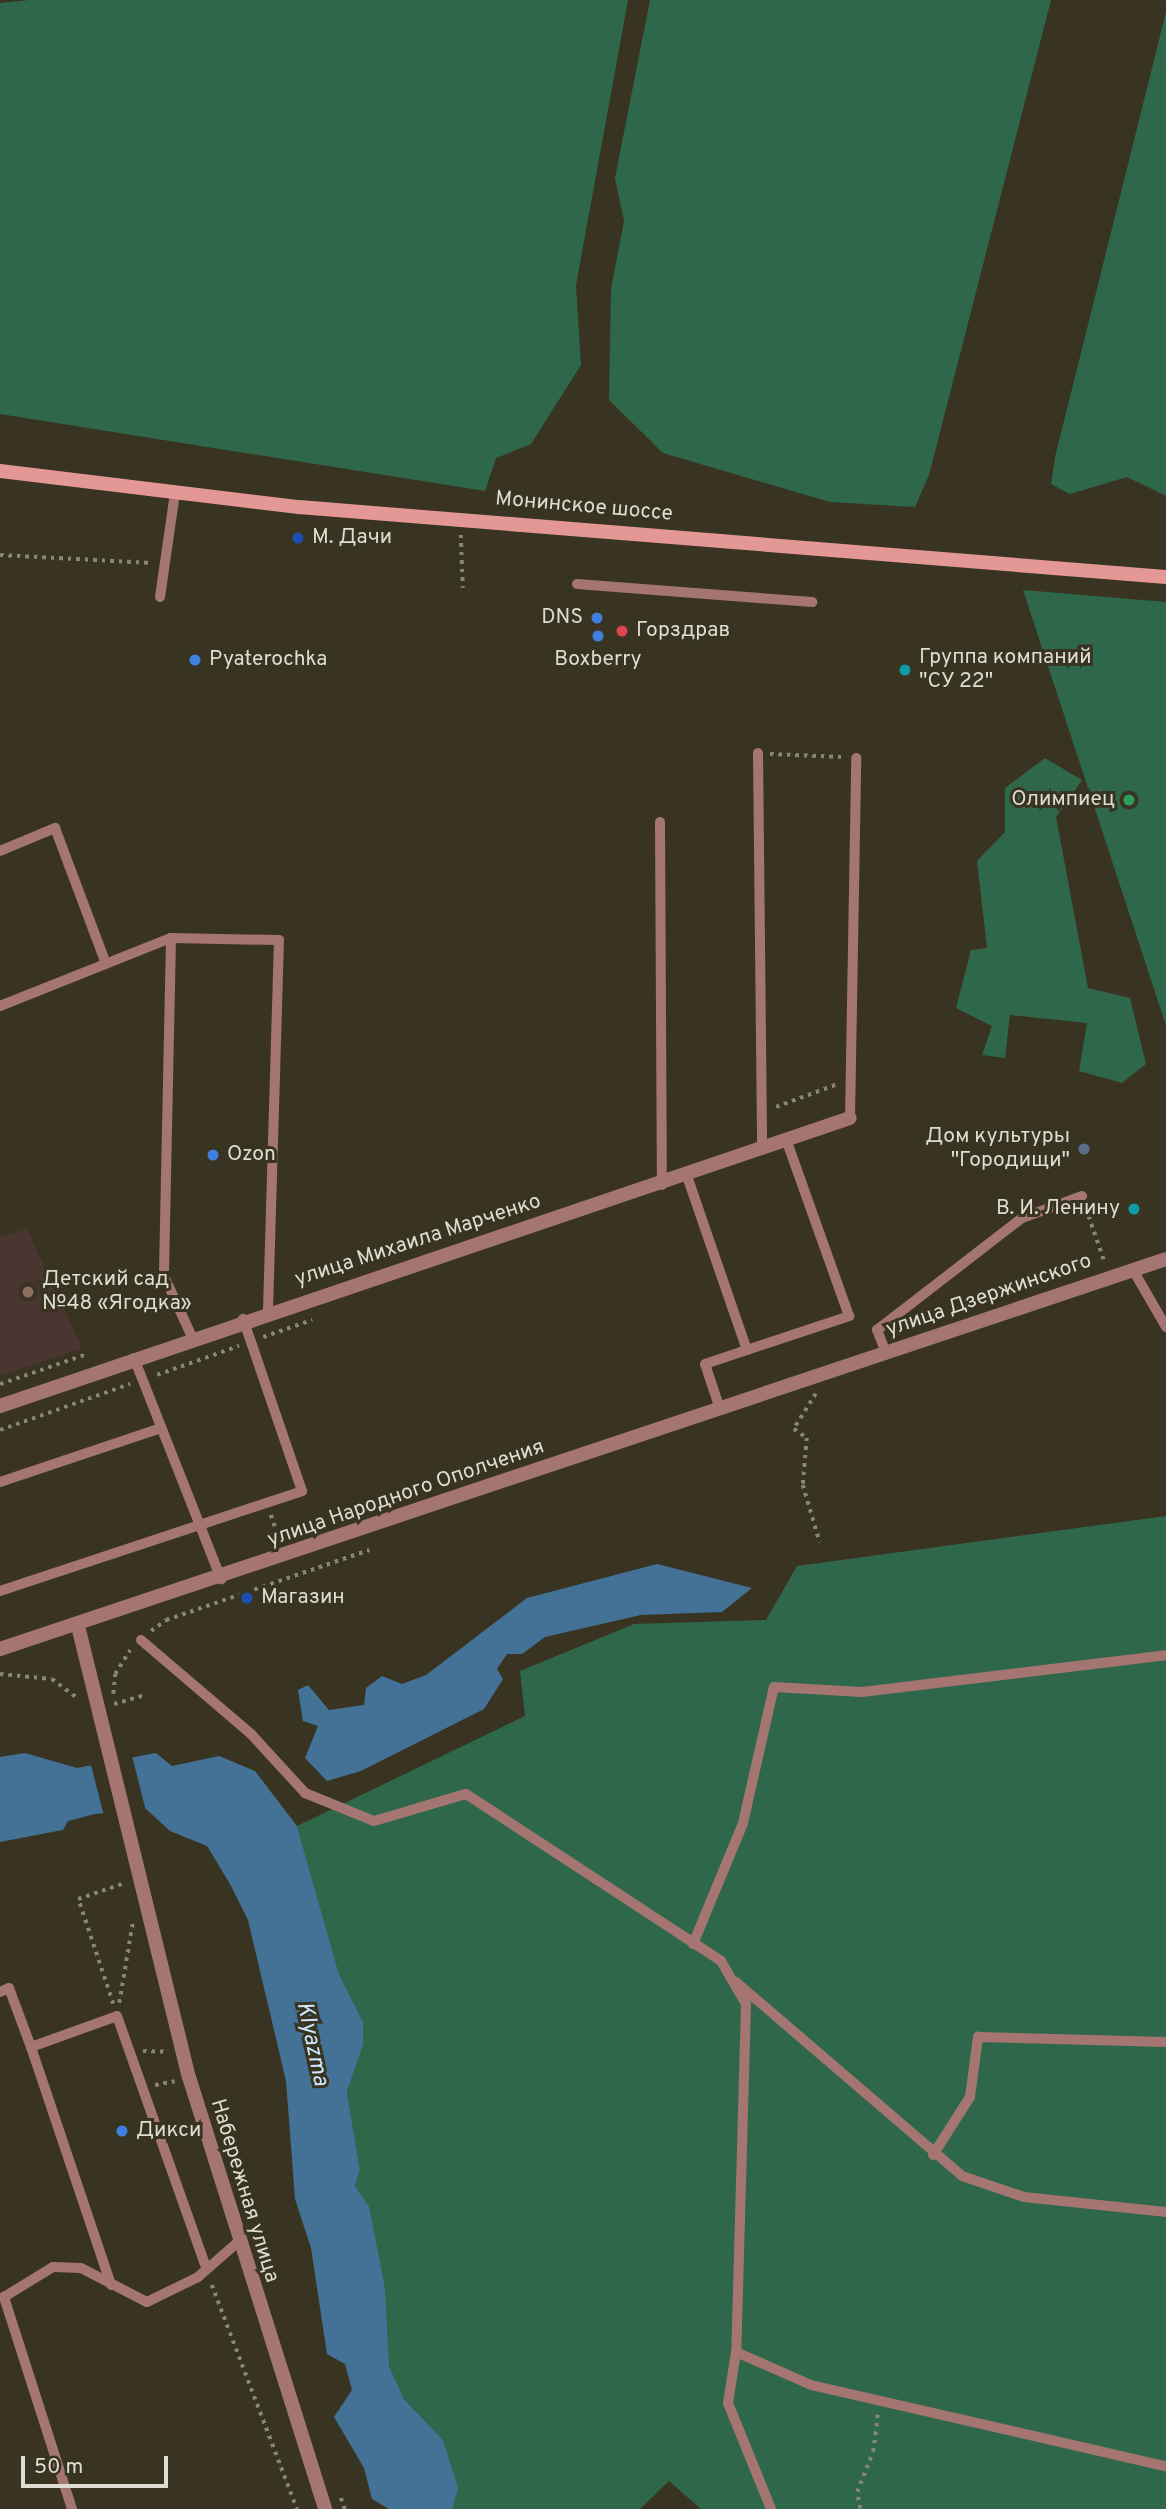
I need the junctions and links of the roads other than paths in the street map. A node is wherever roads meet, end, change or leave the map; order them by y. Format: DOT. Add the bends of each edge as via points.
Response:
graph roads {
  1 [pos="0,471"];
  2 [pos="175,493"];
  3 [pos="1166,577"];
  4 [pos="577,584"];
  5 [pos="160,597"];
  6 [pos="812,602"];
  7 [pos="758,753"];
  8 [pos="856,758"];
  9 [pos="660,822"];
  10 [pos="0,851"];
  11 [pos="171,938"];
  12 [pos="106,964"];
  13 [pos="0,1006"];
  14 [pos="850,1118"];
  15 [pos="787,1142"];
  16 [pos="762,1150"];
  17 [pos="687,1176"];
  18 [pos="662,1185"];
  19 [pos="1082,1196"];
  20 [pos="1166,1259"];
  21 [pos="1133,1270"];
  22 [pos="268,1310"];
  23 [pos="243,1319"];
  24 [pos="1166,1327"];
  25 [pos="192,1337"];
  26 [pos="747,1350"];
  27 [pos="886,1353"];
  28 [pos="134,1358"];
  29 [pos="824,1374"];
  30 [pos="0,1406"];
  31 [pos="720,1409"];
  32 [pos="161,1428"];
  33 [pos="0,1482"];
  34 [pos="200,1525"];
  35 [pos="221,1579"];
  36 [pos="0,1591"];
  37 [pos="78,1626"];
  38 [pos="141,1640"];
  39 [pos="0,1649"];
  40 [pos="1166,1655"];
  41 [pos="694,1944"];
  42 [pos="731,1978"];
  43 [pos="0,1992"];
  44 [pos="1166,2042"];
  45 [pos="32,2047"];
  46 [pos="933,2155"];
  47 [pos="1166,2212"];
  48 [pos="237,2243"];
  49 [pos="206,2268"];
  50 [pos="111,2285"];
  51 [pos="2,2298"];
  52 [pos="736,2352"];
  53 [pos="1166,2466"];
  54 [pos="72,2509"];
  55 [pos="325,2509"];
  56 [pos="771,2509"];
  1 -- 2 [label="main road, Монинское шоссе"];
  2 -- 3 [label="main road, Монинское шоссе"];
  2 -- 5 [label="lane"];
  4 -- 6 [label="lane"];
  7 -- 16 [label="lane"];
  8 -- 14 [label="lane"];
  9 -- 18 [label="lane"];
  10 -- 12 [label="lane" via="55,828"];
  11 -- 12 [label="lane"];
  11 -- 22 [label="lane" via="279,940"];
  11 -- 25 [label="lane" via="164,1276"];
  12 -- 13 [label="lane"];
  14 -- 15 [label="street, улица Михаила Марченко"];
  15 -- 16 [label="street, улица Михаила Марченко"];
  15 -- 26 [label="lane" via="849,1316"];
  16 -- 17 [label="street, улица Михаила Марченко"];
  17 -- 18 [label="street, улица Михаила Марченко"];
  17 -- 26 [label="lane"];
  18 -- 22 [label="street, улица Михаила Марченко"];
  19 -- 27 [label="lane" via="1022,1218 877,1330"];
  20 -- 21 [label="street, улица Дзержинского"];
  21 -- 24 [label="lane"];
  21 -- 27 [label="street, улица Дзержинского"];
  22 -- 23 [label="street, улица Михаила Марченко"];
  23 -- 25 [label="street, улица Михаила Марченко"];
  23 -- 34 [label="lane" via="302,1491"];
  25 -- 28 [label="street, улица Михаила Марченко"];
  26 -- 31 [label="lane" via="705,1364"];
  27 -- 29 [label="street, улица Дзержинского"];
  28 -- 30 [label="street, улица Михаила Марченко"];
  28 -- 32 [label="lane"];
  29 -- 31 [label="street, улица Народного Ополчения"];
  31 -- 35 [label="street, улица Народного Ополчения"];
  32 -- 33 [label="lane"];
  32 -- 34 [label="lane"];
  34 -- 35 [label="lane"];
  34 -- 36 [label="lane"];
  35 -- 37 [label="street, улица Народного Ополчения"];
  37 -- 39 [label="street, улица Народного Ополчения"];
  37 -- 48 [label="street, Набережная улица" via="145,1878 188,2077"];
  38 -- 41 [label="lane" via="251,1734 305,1793 374,1821 467,1794"];
  40 -- 41 [label="lane" via="862,1692 774,1687 743,1822"];
  41 -- 42 [label="lane" via="721,1961"];
  42 -- 46 [label="lane"];
  42 -- 52 [label="lane" via="746,2004"];
  43 -- 45 [label="lane" via="9,1988"];
  44 -- 46 [label="lane" via="978,2037 970,2097"];
  45 -- 49 [label="lane" via="117,2016"];
  45 -- 50 [label="lane"];
  46 -- 47 [label="lane" via="961,2176 1024,2197"];
  48 -- 49 [label="lane"];
  48 -- 55 [label="street, Набережная улица"];
  49 -- 50 [label="lane" via="147,2302"];
  50 -- 51 [label="lane" via="81,2268 53,2267"];
  51 -- 54 [label="lane"];
  52 -- 53 [label="lane" via="811,2385"];
  52 -- 56 [label="lane" via="728,2403"];
}
